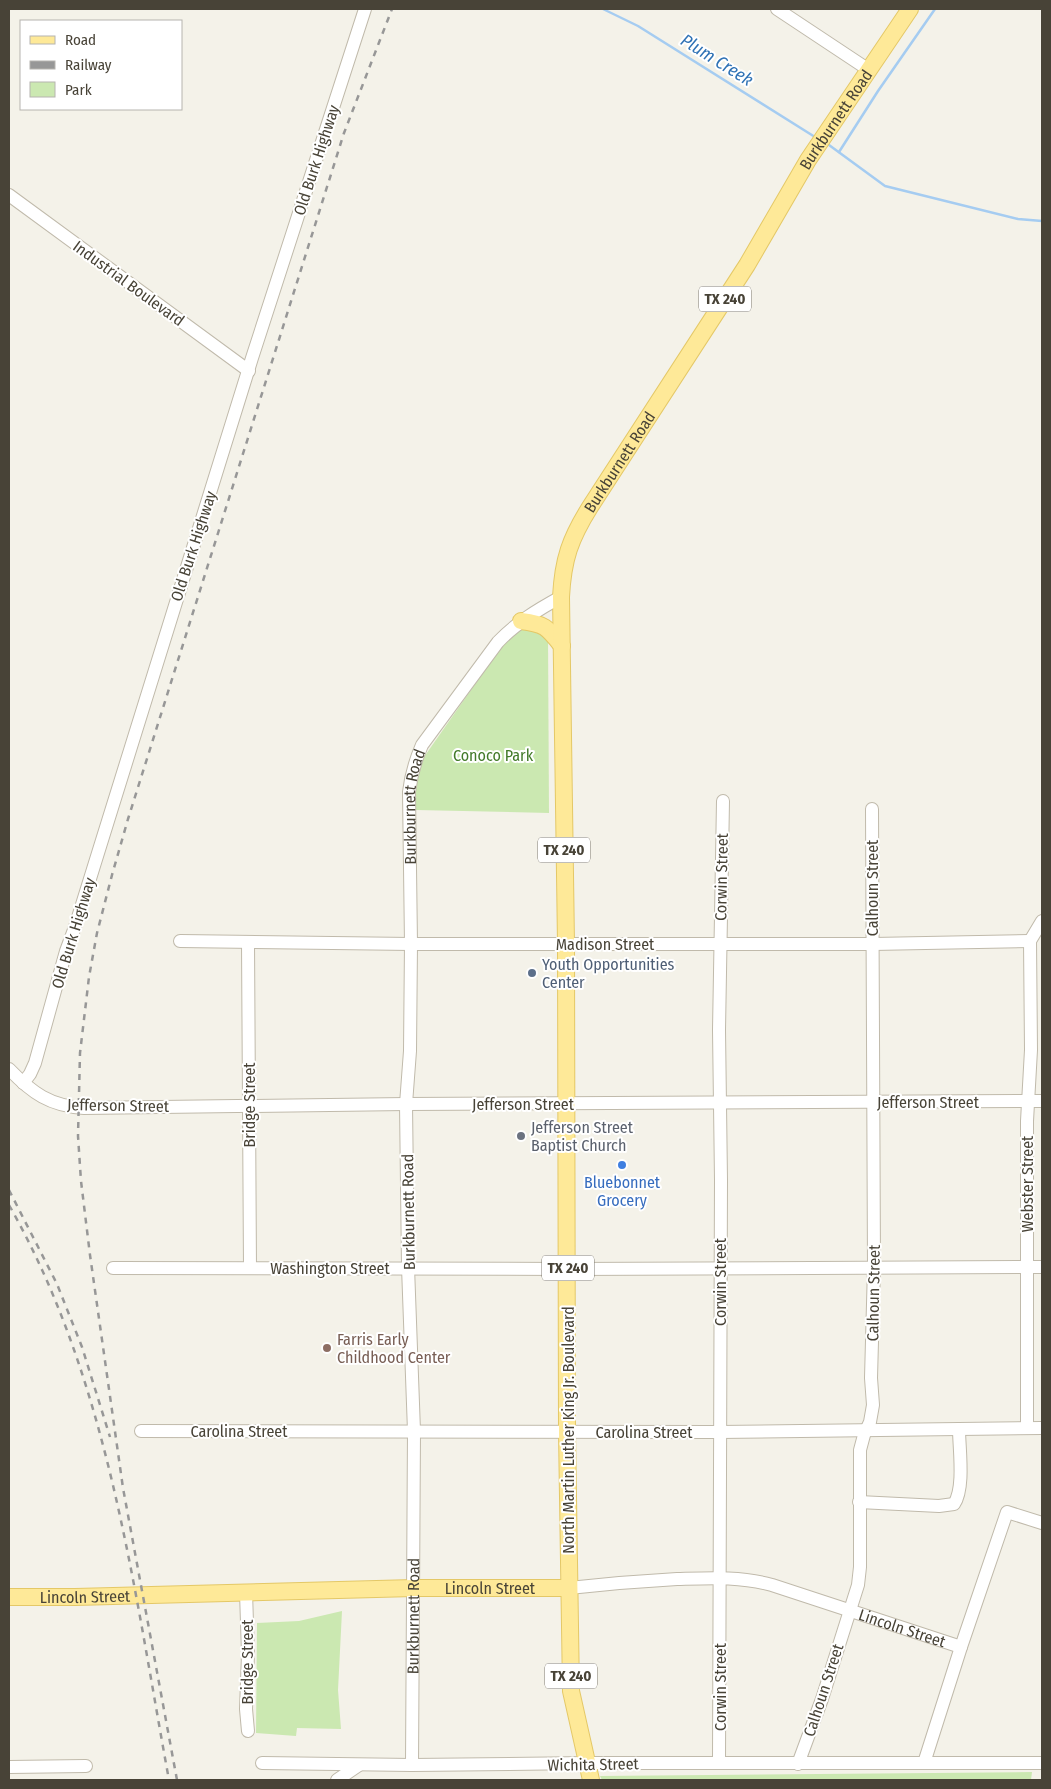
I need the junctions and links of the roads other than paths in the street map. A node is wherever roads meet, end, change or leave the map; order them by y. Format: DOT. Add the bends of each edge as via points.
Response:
graph roads {
  1 [pos="365,9"];
  2 [pos="777,9"];
  3 [pos="910,9"];
  4 [pos="869,70"];
  5 [pos="9,195"];
  6 [pos="248,371"];
  7 [pos="561,597"];
  8 [pos="521,621"];
  9 [pos="562,646"];
  10 [pos="723,801"];
  11 [pos="872,809"];
  12 [pos="1042,921"];
  13 [pos="180,941"];
  14 [pos="1030,941"];
  15 [pos="248,942"];
  16 [pos="411,944"];
  17 [pos="566,944"];
  18 [pos="719,944"];
  19 [pos="872,944"];
  20 [pos="9,1069"];
  21 [pos="23,1083"];
  22 [pos="1029,1101"];
  23 [pos="1042,1101"];
  24 [pos="873,1102"];
  25 [pos="567,1103"];
  26 [pos="720,1103"];
  27 [pos="406,1104"];
  28 [pos="249,1105"];
  29 [pos="408,1267"];
  30 [pos="874,1267"];
  31 [pos="1028,1267"];
  32 [pos="1042,1267"];
  33 [pos="112,1268"];
  34 [pos="250,1268"];
  35 [pos="720,1268"];
  36 [pos="568,1269"];
  37 [pos="1027,1428"];
  38 [pos="1042,1428"];
  39 [pos="959,1429"];
  40 [pos="866,1430"];
  41 [pos="141,1431"];
  42 [pos="414,1431"];
  43 [pos="567,1432"];
  44 [pos="719,1432"];
  45 [pos="859,1502"];
  46 [pos="1042,1523"];
  47 [pos="719,1577"];
  48 [pos="414,1588"];
  49 [pos="569,1588"];
  50 [pos="246,1592"];
  51 [pos="9,1597"];
  52 [pos="850,1612"];
  53 [pos="961,1647"];
  54 [pos="248,1731"];
  55 [pos="262,1763"];
  56 [pos="587,1763"];
  57 [pos="719,1763"];
  58 [pos="924,1763"];
  59 [pos="1042,1763"];
  60 [pos="359,1764"];
  61 [pos="798,1764"];
  62 [pos="412,1765"];
  63 [pos="86,1766"];
  64 [pos="9,1767"];
  65 [pos="337,1780"];
  66 [pos="591,1780"];
  1 -- 6 [label="street, Old Burk Highway"];
  2 -- 4 [label="street"];
  3 -- 4 [label="main road, Burkburnett Road / TX 240"];
  4 -- 7 [label="main road, Burkburnett Road / TX 240" via="808,160 747,265 586,512 568,550"];
  5 -- 6 [label="street, Industrial Boulevard"];
  6 -- 21 [label="street, Old Burk Highway" via="66,952 35,1063"];
  7 -- 8 [label="street, Burkburnett Road"];
  7 -- 9 [label="main road, North Martin Luther King Jr. Boulevard / TX 240"];
  8 -- 9 [label="main road" via="538,623"];
  8 -- 16 [label="street, Burkburnett Road" via="498,642 422,745 414,762 409,792"];
  9 -- 17 [label="main road, North Martin Luther King Jr. Boulevard / TX 240"];
  10 -- 18 [label="street, Corwin Street"];
  11 -- 19 [label="street, Calhoun Street"];
  12 -- 14 [label="street"];
  13 -- 15 [label="street, Madison Street"];
  14 -- 19 [label="street, Madison Street"];
  14 -- 22 [label="street, Webster Street"];
  15 -- 16 [label="street, Madison Street"];
  15 -- 28 [label="street, Bridge Street"];
  16 -- 17 [label="street, Madison Street"];
  16 -- 27 [label="street, Burkburnett Road"];
  17 -- 18 [label="street, Madison Street"];
  17 -- 25 [label="main road, North Martin Luther King Jr. Boulevard / TX 240"];
  18 -- 19 [label="street, Madison Street"];
  18 -- 26 [label="street, Corwin Street"];
  19 -- 24 [label="street, Calhoun Street"];
  20 -- 21 [label="street, Jefferson Street"];
  21 -- 28 [label="street, Jefferson Street" via="48,1100 68,1107"];
  22 -- 23 [label="street, Jefferson Street"];
  22 -- 24 [label="street, Jefferson Street"];
  22 -- 31 [label="street, Webster Street"];
  24 -- 26 [label="street, Jefferson Street"];
  24 -- 30 [label="street, Calhoun Street"];
  25 -- 26 [label="street, Jefferson Street"];
  25 -- 27 [label="street, Jefferson Street"];
  25 -- 36 [label="main road, North Martin Luther King Jr. Boulevard / TX 240"];
  26 -- 35 [label="street, Corwin Street"];
  27 -- 28 [label="street, Jefferson Street"];
  27 -- 29 [label="street, Burkburnett Road"];
  28 -- 34 [label="street, Bridge Street"];
  29 -- 34 [label="street, Washington Street"];
  29 -- 36 [label="street, Washington Street"];
  29 -- 42 [label="street, Burkburnett Road"];
  30 -- 31 [label="street, Washington Street"];
  30 -- 35 [label="street, Washington Street"];
  30 -- 40 [label="street, Calhoun Street" via="873,1404"];
  31 -- 32 [label="street, Washington Street"];
  31 -- 37 [label="street, Webster Street"];
  33 -- 34 [label="street, Washington Street"];
  35 -- 36 [label="street, Washington Street"];
  35 -- 44 [label="street, Corwin Street"];
  36 -- 43 [label="main road, North Martin Luther King Jr. Boulevard / TX 240"];
  37 -- 38 [label="street, Carolina Street"];
  37 -- 39 [label="street, Carolina Street"];
  39 -- 40 [label="street, Carolina Street"];
  39 -- 45 [label="street" via="960,1487 954,1504"];
  40 -- 44 [label="street, Carolina Street"];
  40 -- 45 [label="street, Calhoun Street" via="860,1450"];
  41 -- 42 [label="street, Carolina Street"];
  42 -- 43 [label="street, Carolina Street"];
  42 -- 48 [label="street, Burkburnett Road"];
  43 -- 44 [label="street, Carolina Street"];
  43 -- 49 [label="main road, North Martin Luther King Jr. Boulevard / TX 240"];
  44 -- 47 [label="street, Corwin Street"];
  45 -- 52 [label="street, Calhoun Street" via="860,1567"];
  46 -- 53 [label="street" via="1007,1512"];
  47 -- 49 [label="street, Lincoln Street"];
  47 -- 52 [label="street, Lincoln Street" via="765,1583"];
  47 -- 57 [label="street, Corwin Street"];
  48 -- 49 [label="main road, Lincoln Street"];
  48 -- 50 [label="main road, Lincoln Street"];
  48 -- 62 [label="street, Burkburnett Road"];
  49 -- 56 [label="main road, North Martin Luther King Jr. Boulevard / TX 240" via="571,1691"];
  50 -- 51 [label="main road, Lincoln Street"];
  50 -- 54 [label="street, Bridge Street"];
  52 -- 53 [label="street, Lincoln Street"];
  52 -- 61 [label="street, Calhoun Street"];
  53 -- 58 [label="street"];
  55 -- 60 [label="street, Wichita Street"];
  56 -- 57 [label="street, Wichita Street"];
  56 -- 62 [label="street, Wichita Street"];
  56 -- 66 [label="main road, North Martin Luther King Jr. Boulevard / TX 240"];
  57 -- 61 [label="street, Wichita Street"];
  58 -- 59 [label="street, Wichita Street"];
  58 -- 61 [label="street, Wichita Street"];
  60 -- 62 [label="street, Wichita Street"];
  60 -- 65 [label="street"];
  63 -- 64 [label="street"];
}
